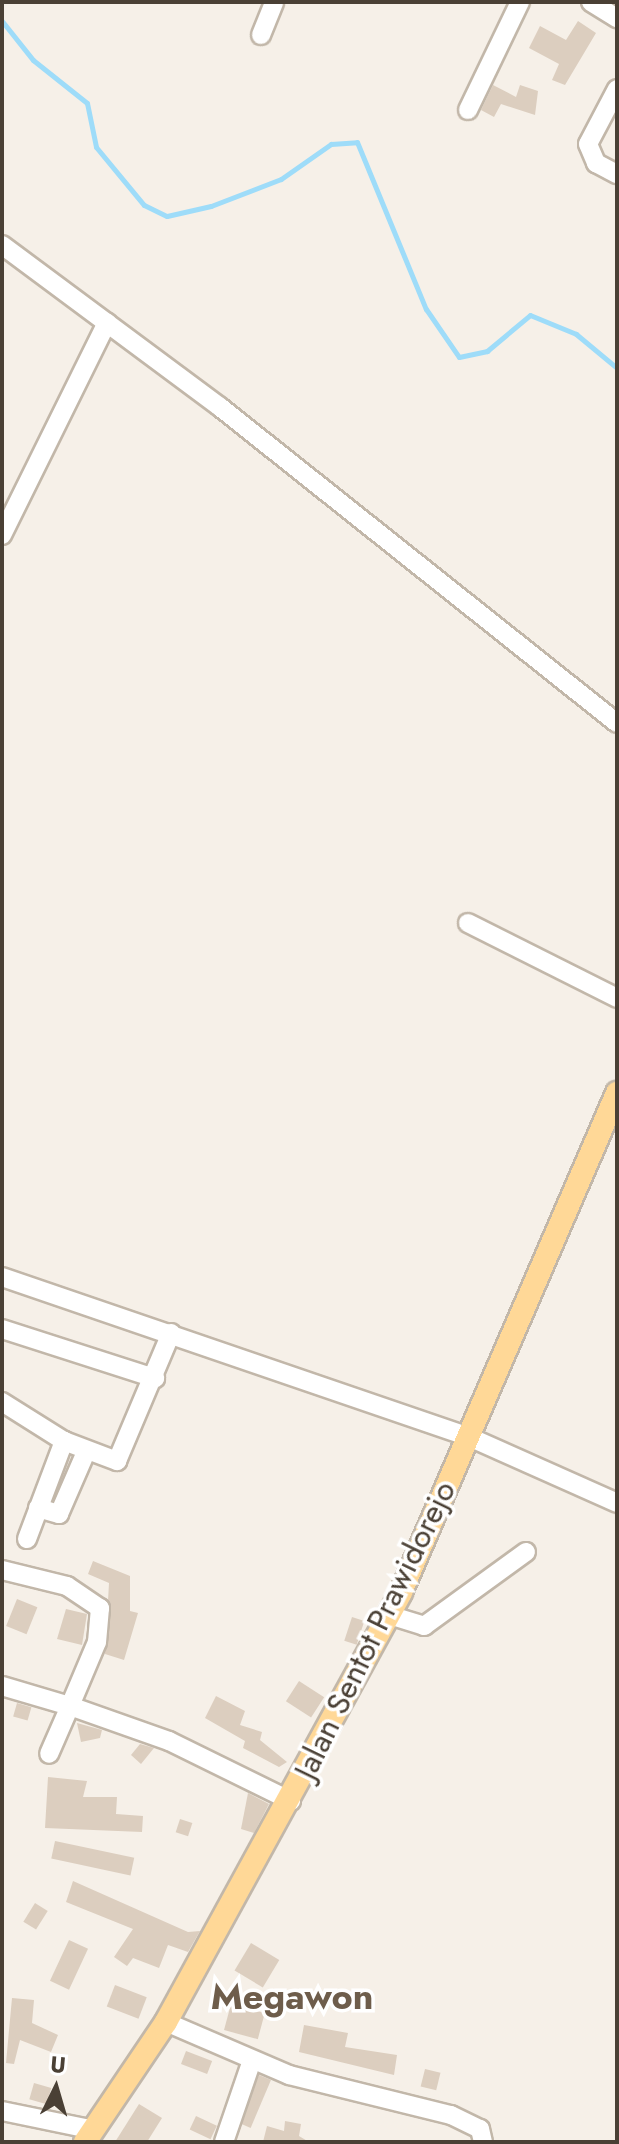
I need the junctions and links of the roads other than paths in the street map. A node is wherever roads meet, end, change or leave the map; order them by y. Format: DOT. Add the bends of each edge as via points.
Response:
graph roads {
  1 [pos="274,2"];
  2 [pos="520,2"];
  3 [pos="591,2"];
  4 [pos="617,18"];
  5 [pos="261,35"];
  6 [pos="617,89"];
  7 [pos="468,110"];
  8 [pos="617,174"];
  9 [pos="2,245"];
  10 [pos="107,323"];
  11 [pos="2,535"];
  12 [pos="617,723"];
  13 [pos="468,923"];
  14 [pos="617,998"];
  15 [pos="617,1093"];
  16 [pos="2,1277"];
  17 [pos="2,1329"];
  18 [pos="171,1333"];
  19 [pos="155,1378"];
  20 [pos="2,1402"];
  21 [pos="469,1437"];
  22 [pos="64,1441"];
  23 [pos="86,1452"];
  24 [pos="617,1503"];
  25 [pos="38,1508"];
  26 [pos="27,1539"];
  27 [pos="526,1552"];
  28 [pos="2,1570"];
  29 [pos="389,1615"];
  30 [pos="2,1686"];
  31 [pos="70,1706"];
  32 [pos="49,1754"];
  33 [pos="291,1801"];
  34 [pos="166,2022"];
  35 [pos="252,2060"];
  36 [pos="2,2111"];
  37 [pos="88,2136"];
  38 [pos="224,2142"];
  39 [pos="483,2142"];
  1 -- 5 [label="street"];
  2 -- 7 [label="street"];
  3 -- 4 [label="street"];
  6 -- 8 [label="street" via="588,144 596,163"];
  9 -- 10 [label="street"];
  10 -- 11 [label="street"];
  10 -- 12 [label="street"];
  13 -- 14 [label="street"];
  15 -- 21 [label="main road, Jalan Sentot Prawidorejo"];
  16 -- 18 [label="street"];
  17 -- 19 [label="street"];
  18 -- 19 [label="street"];
  18 -- 21 [label="street"];
  19 -- 23 [label="street" via="120,1460"];
  20 -- 22 [label="street"];
  21 -- 24 [label="street"];
  21 -- 29 [label="main road, Jalan Sentot Prawidorejo"];
  22 -- 23 [label="street"];
  22 -- 25 [label="street"];
  23 -- 25 [label="street" via="59,1514"];
  25 -- 26 [label="street"];
  27 -- 29 [label="street" via="424,1626"];
  28 -- 31 [label="street" via="67,1586 100,1608 97,1642"];
  29 -- 33 [label="main road, Jalan Sentot Prawidorejo"];
  30 -- 31 [label="street"];
  31 -- 32 [label="street"];
  31 -- 33 [label="street" via="169,1741"];
  33 -- 34 [label="main road, Jalan Sentot Prawidorejo"];
  34 -- 35 [label="street"];
  34 -- 37 [label="main road, Jalan Sentot Prawidorejo"];
  35 -- 38 [label="street"];
  35 -- 39 [label="street" via="451,2115 480,2129"];
  36 -- 37 [label="street"];
}
